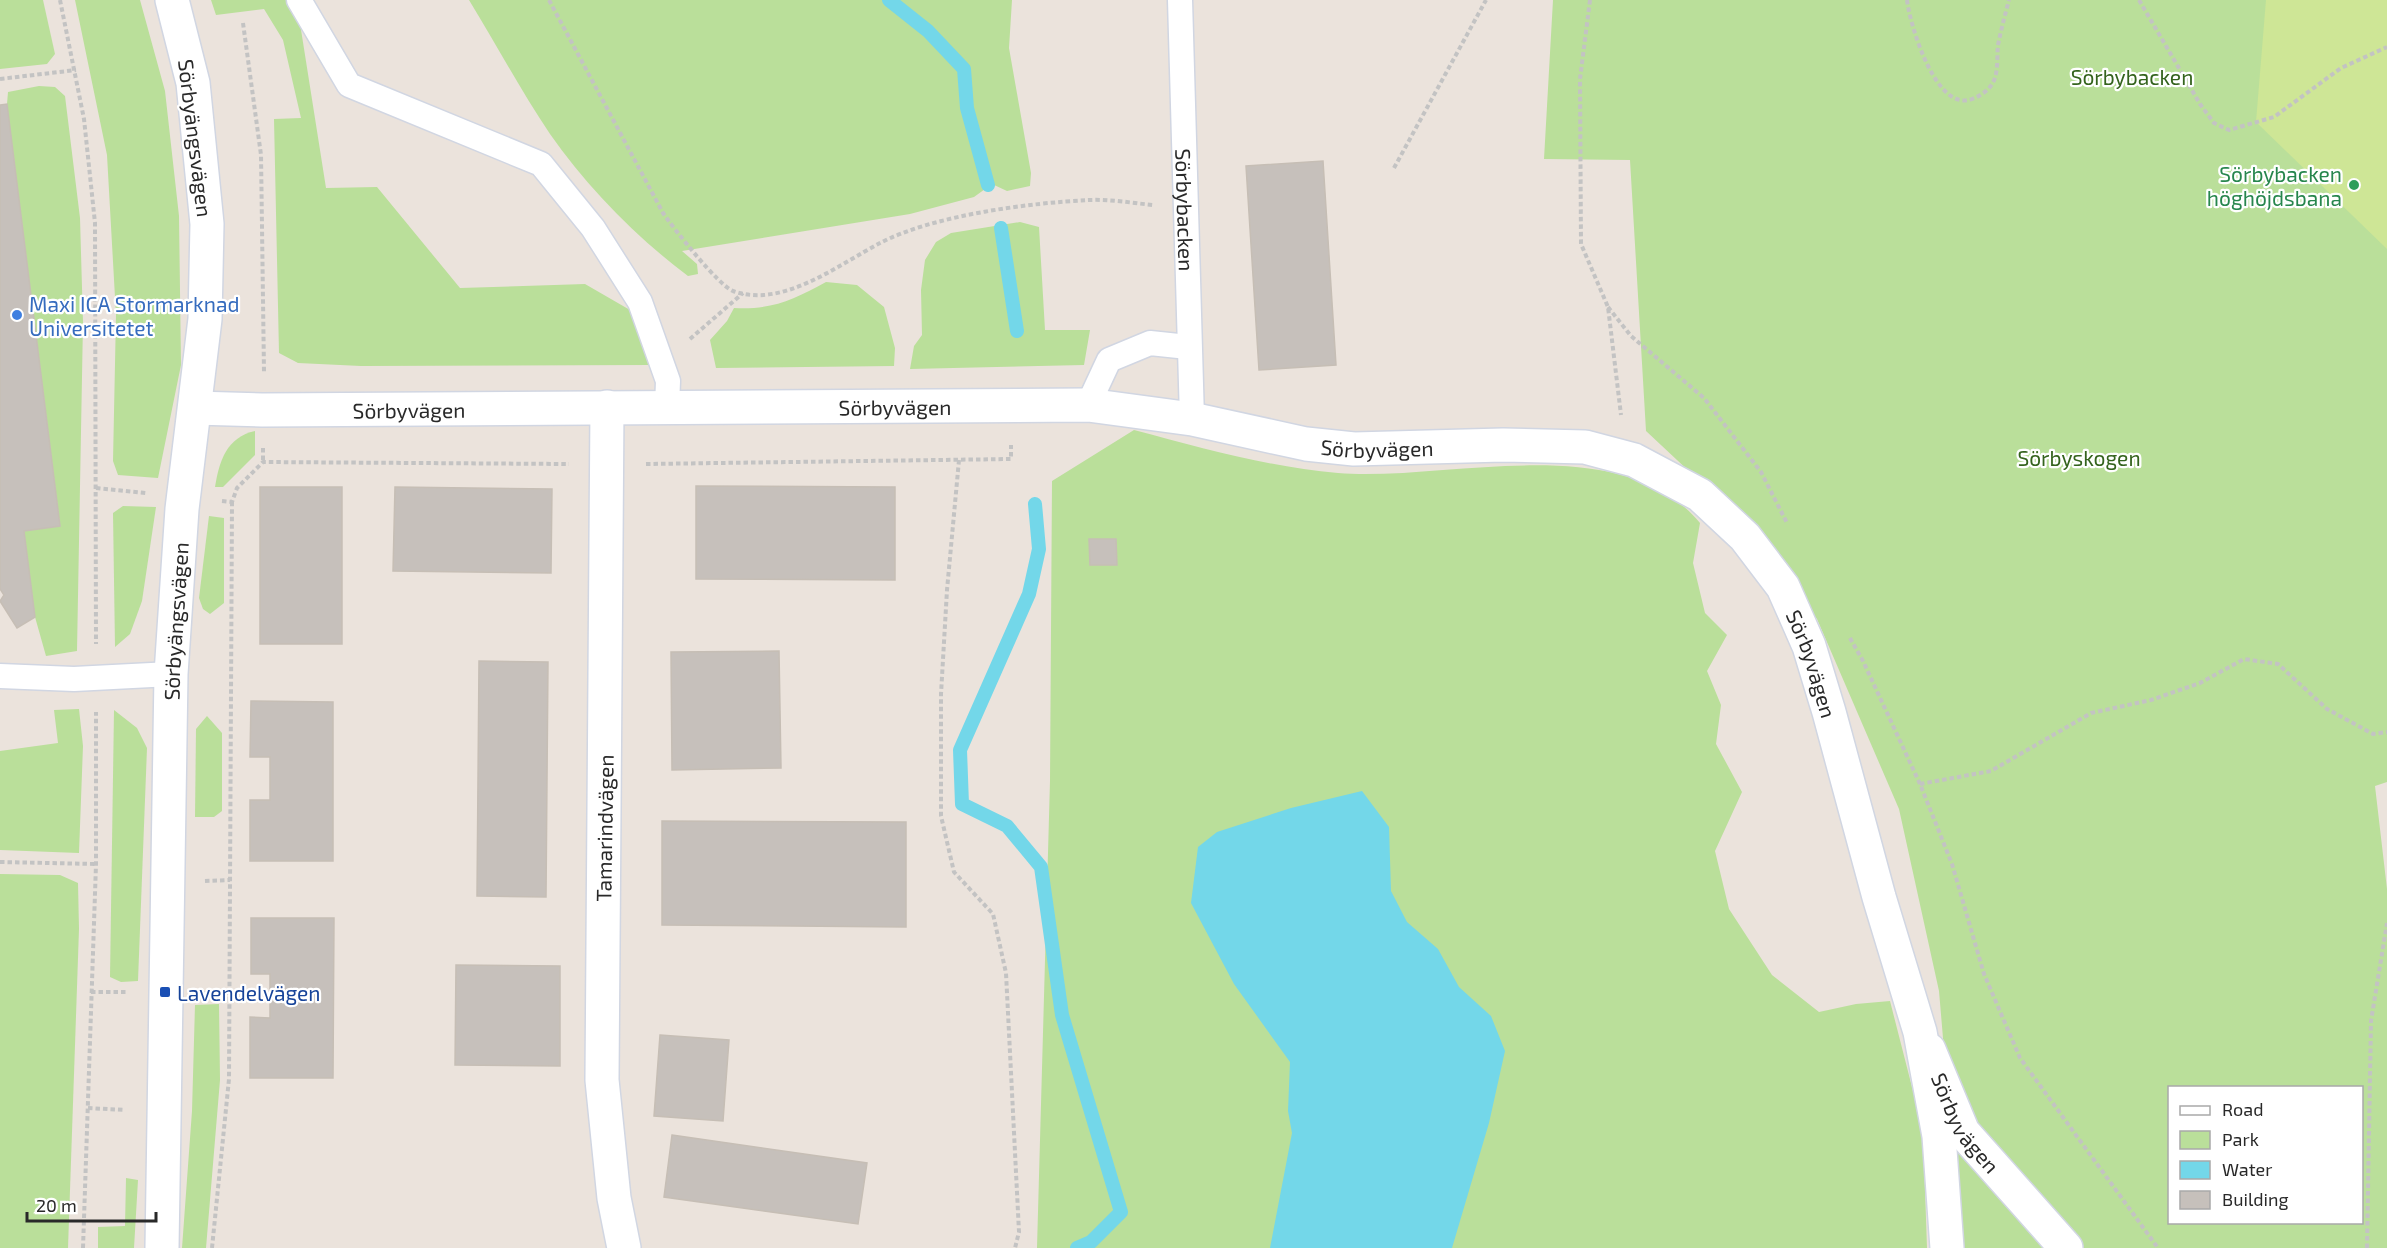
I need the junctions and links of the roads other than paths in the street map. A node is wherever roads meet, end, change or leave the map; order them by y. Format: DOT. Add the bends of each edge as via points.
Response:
graph roads {
  1 [pos="172,0"];
  2 [pos="299,0"];
  3 [pos="1180,0"];
  4 [pos="1188,347"];
  5 [pos="1088,405"];
  6 [pos="607,407"];
  7 [pos="667,407"];
  8 [pos="195,408"];
  9 [pos="1191,419"];
  10 [pos="171,674"];
  11 [pos="0,676"];
  12 [pos="1920,1032"];
  13 [pos="162,1248"];
  14 [pos="624,1248"];
  15 [pos="1947,1248"];
  16 [pos="2066,1248"];
  1 -- 8 [label="street, Sörbyängsvägen" via="193,83 207,224 205,319"];
  2 -- 7 [label="lane" via="349,85 541,164 593,228 640,302 668,381"];
  3 -- 4 [label="lane, Sörbybacken"];
  4 -- 5 [label="lane" via="1150,343 1109,360"];
  4 -- 9 [label="lane, Sörbybacken"];
  5 -- 7 [label="street, Sörbyvägen"];
  5 -- 9 [label="street, Sörbyvägen"];
  6 -- 7 [label="street, Sörbyvägen"];
  6 -- 8 [label="street, Sörbyvägen"];
  6 -- 14 [label="street, Tamarindvägen" via="602,1080 614,1198"];
  8 -- 10 [label="street, Sörbyängsvägen" via="182,509"];
  9 -- 12 [label="street, Sörbyvägen" via="1342,448 1585,447 1634,460 1700,495 1745,537 1783,587 1809,646"];
  10 -- 11 [label="lane" via="74,679"];
  10 -- 13 [label="street, Sörbyängsvägen"];
  12 -- 15 [label="street" via="1939,1136"];
  12 -- 16 [label="street, Sörbyvägen" via="1963,1132"];
}
